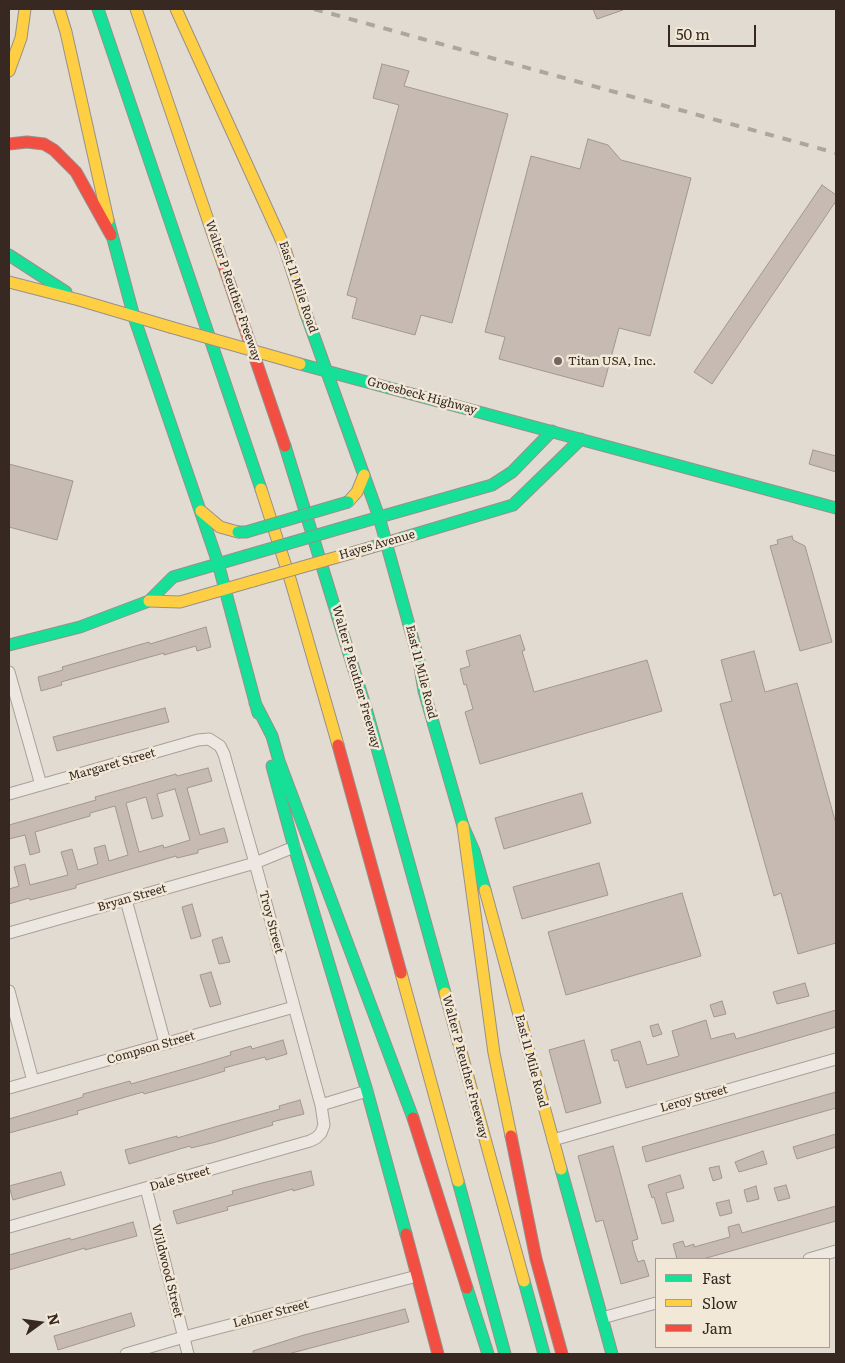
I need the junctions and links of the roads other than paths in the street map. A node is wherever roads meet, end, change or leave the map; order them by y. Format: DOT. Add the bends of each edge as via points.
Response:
graph roads {
  1 [pos="25,9"];
  2 [pos="59,9"];
  3 [pos="98,9"];
  4 [pos="136,9"];
  5 [pos="176,9"];
  6 [pos="9,71"];
  7 [pos="9,144"];
  8 [pos="111,236"];
  9 [pos="9,255"];
  10 [pos="9,282"];
  11 [pos="79,300"];
  12 [pos="134,317"];
  13 [pos="328,372"];
  14 [pos="552,431"];
  15 [pos="581,439"];
  16 [pos="364,475"];
  17 [pos="836,508"];
  18 [pos="200,510"];
  19 [pos="379,517"];
  20 [pos="387,543"];
  21 [pos="218,563"];
  22 [pos="226,589"];
  23 [pos="149,601"];
  24 [pos="9,645"];
  25 [pos="9,672"];
  26 [pos="255,703"];
  27 [pos="215,742"];
  28 [pos="41,785"];
  29 [pos="9,794"];
  30 [pos="463,826"];
  31 [pos="294,847"];
  32 [pos="255,863"];
  33 [pos="126,900"];
  34 [pos="9,934"];
  35 [pos="9,991"];
  36 [pos="294,1007"];
  37 [pos="165,1043"];
  38 [pos="836,1059"];
  39 [pos="33,1081"];
  40 [pos="9,1088"];
  41 [pos="367,1091"];
  42 [pos="321,1106"];
  43 [pos="552,1140"];
  44 [pos="146,1188"];
  45 [pos="9,1227"];
  46 [pos="836,1251"];
  47 [pos="812,1258"];
  48 [pos="417,1276"];
  49 [pos="655,1303"];
  50 [pos="602,1318"];
  51 [pos="184,1337"];
  52 [pos="126,1354"];
  53 [pos="188,1354"];
  54 [pos="438,1354"];
  55 [pos="488,1354"];
  56 [pos="505,1354"];
  57 [pos="544,1354"];
  58 [pos="562,1354"];
  59 [pos="612,1354"];
  1 -- 6 [label="main road" via="21,38"];
  2 -- 8 [label="main road"];
  3 -- 56 [label="main road" via="291,582"];
  4 -- 57 [label="main road, Walter P Reuther Freeway" via="298,485 367,712"];
  5 -- 13 [label="main road, East 11 Mile Road" via="274,222"];
  7 -- 8 [label="main road" via="44,144 64,159 76,172"];
  8 -- 12 [label="main road"];
  9 -- 11 [label="main road"];
  10 -- 11 [label="main road, Groesbeck Highway"];
  11 -- 12 [label="main road, Groesbeck Highway"];
  12 -- 13 [label="main road, Groesbeck Highway, bridge"];
  12 -- 18 [label="main road"];
  13 -- 14 [label="main road, Groesbeck Highway"];
  13 -- 16 [label="main road, East 11 Mile Road"];
  14 -- 15 [label="main road, Groesbeck Highway"];
  14 -- 19 [label="main road, Hayes Avenue" via="512,472 492,485"];
  15 -- 17 [label="main road, Groesbeck Highway"];
  15 -- 20 [label="main road, Hayes Avenue" via="512,505"];
  16 -- 18 [label="main road, bridge" via="357,492 348,502 246,532 220,527"];
  16 -- 19 [label="main road, East 11 Mile Road"];
  18 -- 21 [label="main road"];
  19 -- 20 [label="main road, East 11 Mile Road"];
  19 -- 21 [label="main road, Hayes Avenue, bridge"];
  20 -- 22 [label="main road, Hayes Avenue, bridge"];
  20 -- 30 [label="main road, East 11 Mile Road" via="424,691"];
  21 -- 22 [label="main road"];
  21 -- 23 [label="main road, Hayes Avenue" via="173,577"];
  22 -- 23 [label="main road, Hayes Avenue" via="180,602"];
  22 -- 26 [label="main road"];
  23 -- 24 [label="main road, Hayes Avenue" via="80,627"];
  25 -- 28 [label="street"];
  26 -- 31 [label="main road"];
  26 -- 55 [label="main road" via="272,736 417,1128"];
  27 -- 28 [label="street, Margaret Street" via="198,740"];
  27 -- 32 [label="street, Troy Street" via="224,754"];
  28 -- 29 [label="street, Margaret Street"];
  30 -- 43 [label="main road, East 11 Mile Road" via="474,851"];
  30 -- 58 [label="main road" via="494,1053 536,1259"];
  31 -- 32 [label="street, Bryan Street"];
  31 -- 41 [label="main road"];
  32 -- 33 [label="street, Bryan Street"];
  32 -- 36 [label="street, Troy Street"];
  33 -- 34 [label="street, Bryan Street"];
  33 -- 37 [label="street"];
  35 -- 39 [label="street"];
  36 -- 37 [label="street, Compson Street"];
  36 -- 42 [label="street, Troy Street"];
  37 -- 39 [label="street, Compson Street"];
  38 -- 43 [label="street, Leroy Street"];
  39 -- 40 [label="street, Compson Street"];
  41 -- 42 [label="street"];
  41 -- 48 [label="main road"];
  42 -- 44 [label="street, Dale Street" via="324,1125 321,1133 310,1141"];
  43 -- 50 [label="main road, East 11 Mile Road"];
  44 -- 45 [label="street, Dale Street"];
  44 -- 51 [label="street, Wildwood Street"];
  46 -- 47 [label="street"];
  48 -- 51 [label="street, Lehner Street"];
  48 -- 54 [label="main road"];
  49 -- 50 [label="street"];
  50 -- 59 [label="main road, East 11 Mile Road"];
  51 -- 52 [label="street, Lehner Street"];
  51 -- 53 [label="street, Wildwood Street"];
}
